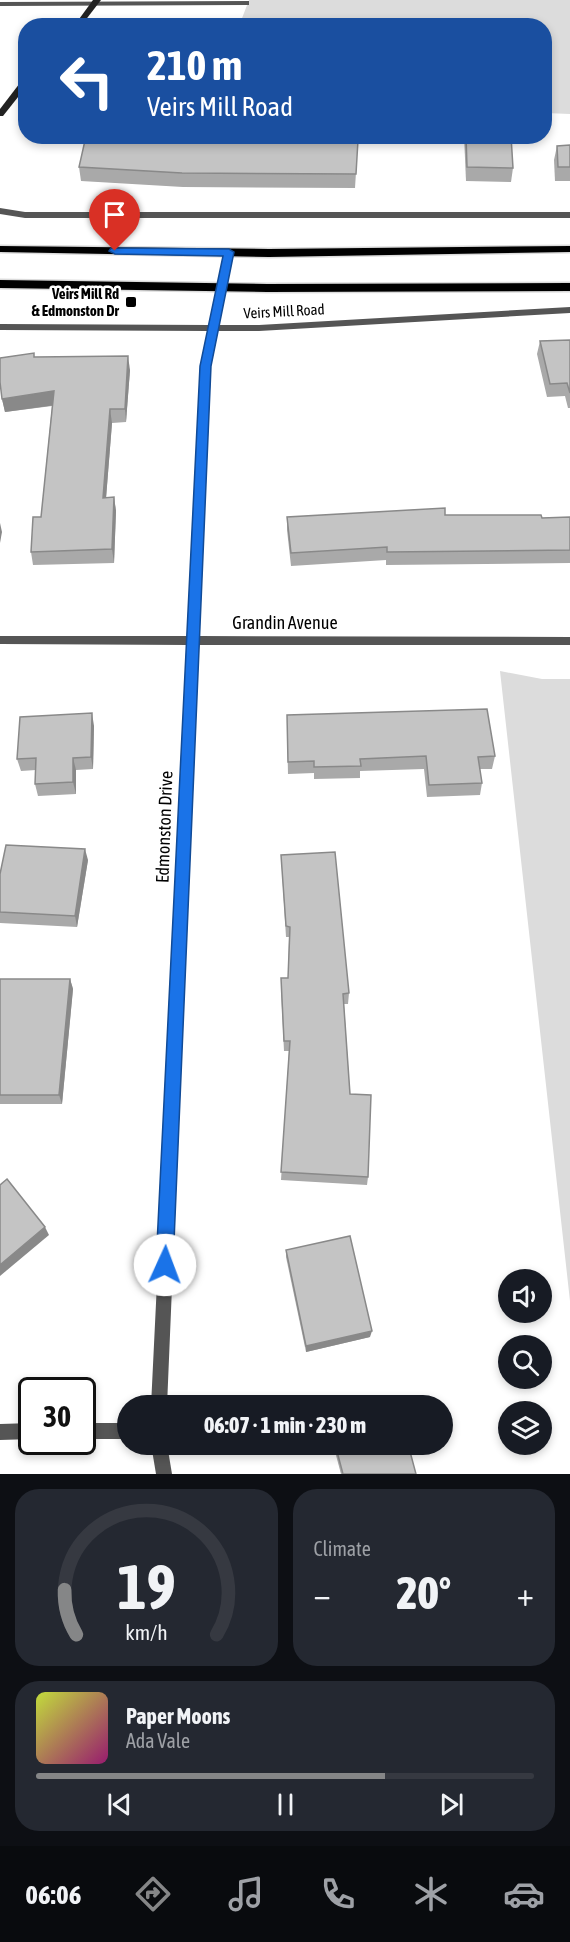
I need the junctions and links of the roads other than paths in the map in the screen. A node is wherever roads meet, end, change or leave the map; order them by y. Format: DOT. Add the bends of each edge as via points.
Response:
graph roads {
  1 [pos="96,3"];
  2 [pos="246,3"];
  3 [pos="0,4"];
  4 [pos="84,18"];
  5 [pos="18,91"];
  6 [pos="0,114"];
  7 [pos="0,211"];
  8 [pos="570,215"];
  9 [pos="0,249"];
  10 [pos="570,249"];
  11 [pos="229,252"];
  12 [pos="0,284"];
  13 [pos="224,287"];
  14 [pos="570,287"];
  15 [pos="570,310"];
  16 [pos="0,327"];
  17 [pos="214,329"];
  18 [pos="0,640"];
  19 [pos="192,640"];
  20 [pos="570,641"];
  21 [pos="159,1395"];
  22 [pos="18,1431"];
  23 [pos="96,1431"];
  24 [pos="117,1431"];
  25 [pos="0,1432"];
  26 [pos="161,1455"];
  27 [pos="164,1474"];
  1 -- 2 [label="street"];
  1 -- 3 [label="street"];
  1 -- 4 [label="street"];
  5 -- 6 [label="street"];
  7 -- 8 [label="street" via="25,215"];
  9 -- 11 [label="main road"];
  10 -- 11 [label="main road"];
  11 -- 13 [label="street, Edmonston Drive"];
  12 -- 13 [label="main road, Veirs Mill Road"];
  13 -- 14 [label="main road, Veirs Mill Road"];
  13 -- 17 [label="street, Edmonston Drive"];
  15 -- 17 [label="street, Veirs Mill Road"];
  16 -- 17 [label="street, Veirs Mill Road"];
  17 -- 19 [label="street, Edmonston Drive" via="206,366"];
  18 -- 19 [label="street, Grandin Avenue"];
  19 -- 20 [label="street, Grandin Avenue"];
  19 -- 21 [label="street, Edmonston Drive"];
  22 -- 25 [label="street"];
  23 -- 24 [label="street"];
  26 -- 27 [label="street"];
}
